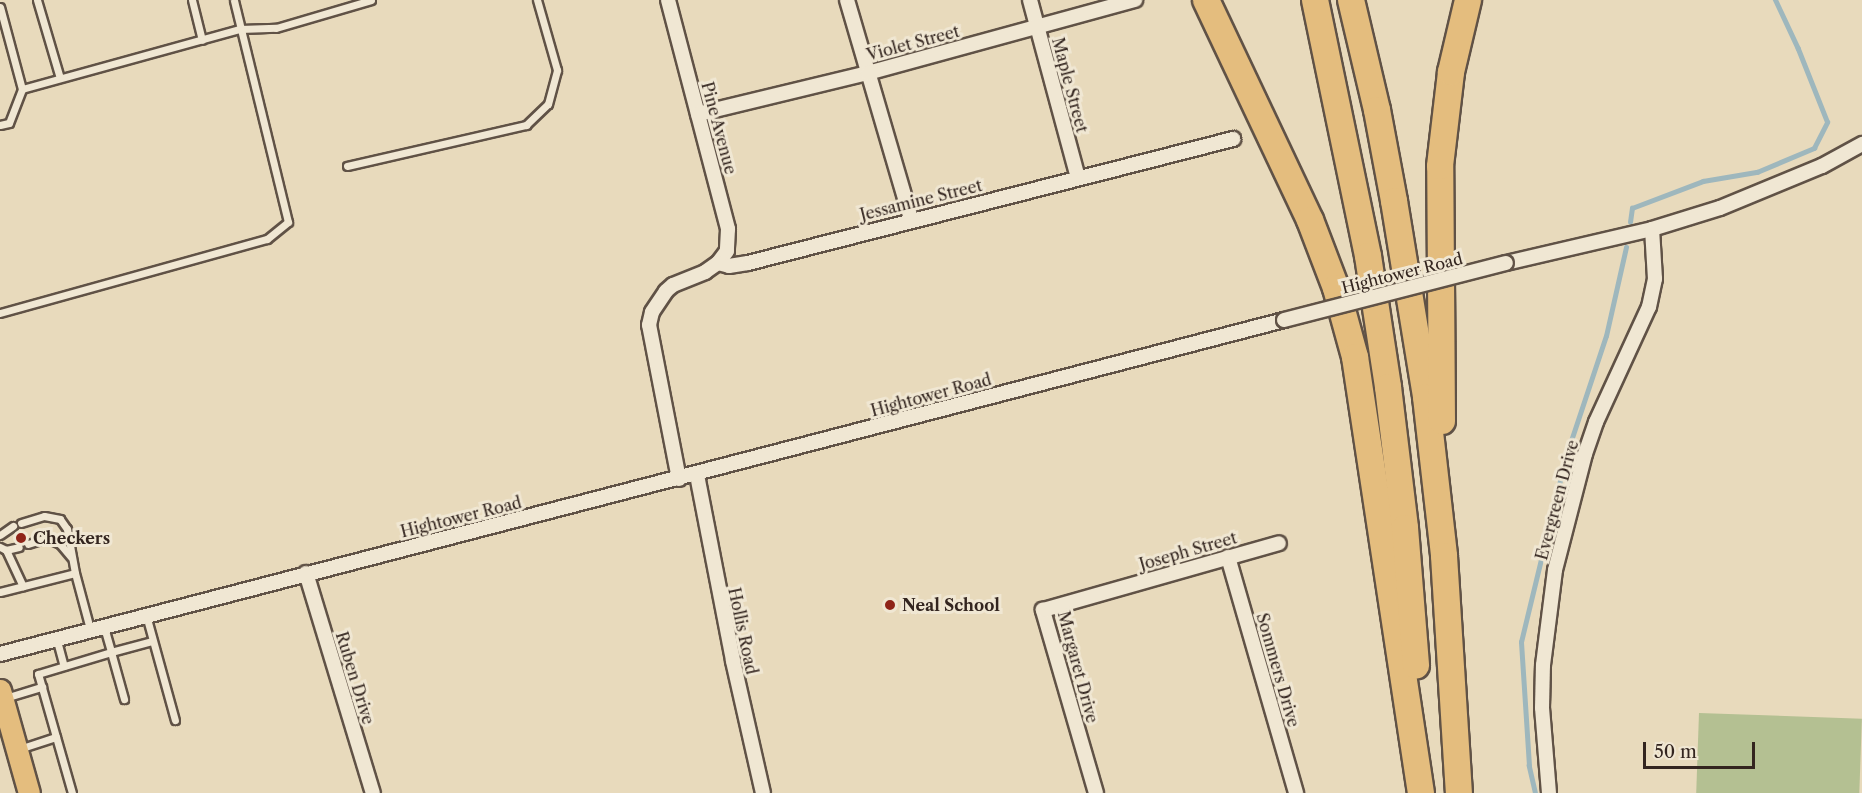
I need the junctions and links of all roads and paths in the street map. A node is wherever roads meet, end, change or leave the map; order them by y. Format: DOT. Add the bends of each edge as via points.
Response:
graph roads {
  1 [pos="37,0"];
  2 [pos="192,0"];
  3 [pos="234,0"];
  4 [pos="370,0"];
  5 [pos="537,0"];
  6 [pos="668,0"];
  7 [pos="848,0"];
  8 [pos="1030,0"];
  9 [pos="1135,0"];
  10 [pos="1206,0"];
  11 [pos="1315,0"];
  12 [pos="1351,0"];
  13 [pos="1468,0"];
  14 [pos="0,7"];
  15 [pos="1037,26"];
  16 [pos="240,29"];
  17 [pos="202,40"];
  18 [pos="868,73"];
  19 [pos="60,78"];
  20 [pos="22,89"];
  21 [pos="698,114"];
  22 [pos="0,125"];
  23 [pos="1233,139"];
  24 [pos="1862,144"];
  25 [pos="347,166"];
  26 [pos="1078,178"];
  27 [pos="912,219"];
  28 [pos="1652,229"];
  29 [pos="718,263"];
  30 [pos="0,313"];
  31 [pos="697,475"];
  32 [pos="679,479"];
  33 [pos="0,535"];
  34 [pos="1279,543"];
  35 [pos="27,544"];
  36 [pos="19,547"];
  37 [pos="3,548"];
  38 [pos="1444,556"];
  39 [pos="1228,557"];
  40 [pos="73,558"];
  41 [pos="75,573"];
  42 [pos="306,573"];
  43 [pos="23,586"];
  44 [pos="0,592"];
  45 [pos="1106,592"];
  46 [pos="146,615"];
  47 [pos="97,627"];
  48 [pos="56,637"];
  49 [pos="152,641"];
  50 [pos="111,652"];
  51 [pos="0,654"];
  52 [pos="64,666"];
  53 [pos="42,687"];
  54 [pos="1,694"];
  55 [pos="124,699"];
  56 [pos="174,720"];
  57 [pos="56,737"];
  58 [pos="16,749"];
  59 [pos="29,793"];
  60 [pos="72,793"];
  61 [pos="373,793"];
  62 [pos="763,793"];
  63 [pos="1096,793"];
  64 [pos="1296,793"];
  65 [pos="1422,793"];
  66 [pos="1459,793"];
  67 [pos="1548,793"];
  1 -- 19 [label="lane"];
  2 -- 17 [label="lane"];
  3 -- 16 [label="lane"];
  4 -- 16 [label="lane" via="276,28"];
  5 -- 25 [label="lane" via="556,70 548,104 526,125"];
  6 -- 21 [label="street, Pine Avenue"];
  7 -- 18 [label="street"];
  8 -- 15 [label="street, Maple Street"];
  9 -- 15 [label="street, Violet Street"];
  10 -- 65 [label="highway" via="1310,220 1336,288 1355,357"];
  11 -- 65 [label="highway" via="1368,256 1389,387 1413,621"];
  12 -- 38 [label="highway" via="1396,212 1426,397"];
  13 -- 38 [label="highway" via="1451,72 1440,166"];
  14 -- 20 [label="lane"];
  15 -- 18 [label="street, Violet Street"];
  15 -- 26 [label="street, Maple Street"];
  16 -- 17 [label="lane"];
  16 -- 30 [label="lane" via="288,222 267,238"];
  17 -- 19 [label="lane"];
  18 -- 21 [label="street, Violet Street"];
  18 -- 27 [label="street"];
  19 -- 20 [label="lane"];
  20 -- 22 [label="lane" via="9,123"];
  21 -- 29 [label="street, Pine Avenue" via="728,229 727,251"];
  23 -- 26 [label="street, Jessamine Street"];
  24 -- 28 [label="street, Hightower Road" via="1775,186"];
  26 -- 27 [label="street, Jessamine Street"];
  27 -- 29 [label="street, Jessamine Street" via="748,263"];
  28 -- 31 [label="street, Hightower Road, bridge" via="1284,320"];
  28 -- 67 [label="street, Evergreen Drive" via="1654,279 1649,307 1596,422 1555,570 1543,665"];
  29 -- 32 [label="street, Jessamine Street" via="674,285 652,312 650,330"];
  31 -- 32 [label="street, Hightower Road"];
  31 -- 62 [label="street, Hollis Road" via="732,661"];
  32 -- 42 [label="street, Hightower Road"];
  33 -- 40 [label="lane" via="17,524 44,516 60,519 67,529"];
  34 -- 39 [label="street, Joseph Street"];
  35 -- 40 [label="lane" via="47,538 60,544"];
  36 -- 37 [label="lane"];
  37 -- 43 [label="lane"];
  38 -- 66 [label="highway"];
  39 -- 45 [label="street, Joseph Street"];
  39 -- 64 [label="street, Sommers Drive"];
  40 -- 41 [label="lane"];
  41 -- 43 [label="lane"];
  41 -- 47 [label="lane"];
  42 -- 46 [label="street, Hightower Road"];
  42 -- 61 [label="street, Ruben Drive"];
  43 -- 44 [label="lane"];
  45 -- 63 [label="street, Margaret Drive" via="1043,610"];
  46 -- 47 [label="street, Hightower Road"];
  46 -- 49 [label="lane"];
  47 -- 48 [label="street, Hightower Road"];
  47 -- 50 [label="lane"];
  48 -- 51 [label="street, Hightower Road"];
  48 -- 52 [label="lane"];
  49 -- 50 [label="lane"];
  49 -- 56 [label="lane"];
  50 -- 52 [label="lane"];
  50 -- 55 [label="lane"];
  52 -- 53 [label="lane" via="38,674"];
  53 -- 54 [label="lane"];
  53 -- 57 [label="lane"];
  54 -- 58 [label="main road"];
  57 -- 58 [label="lane"];
  57 -- 60 [label="lane"];
  58 -- 59 [label="main road"];
}
